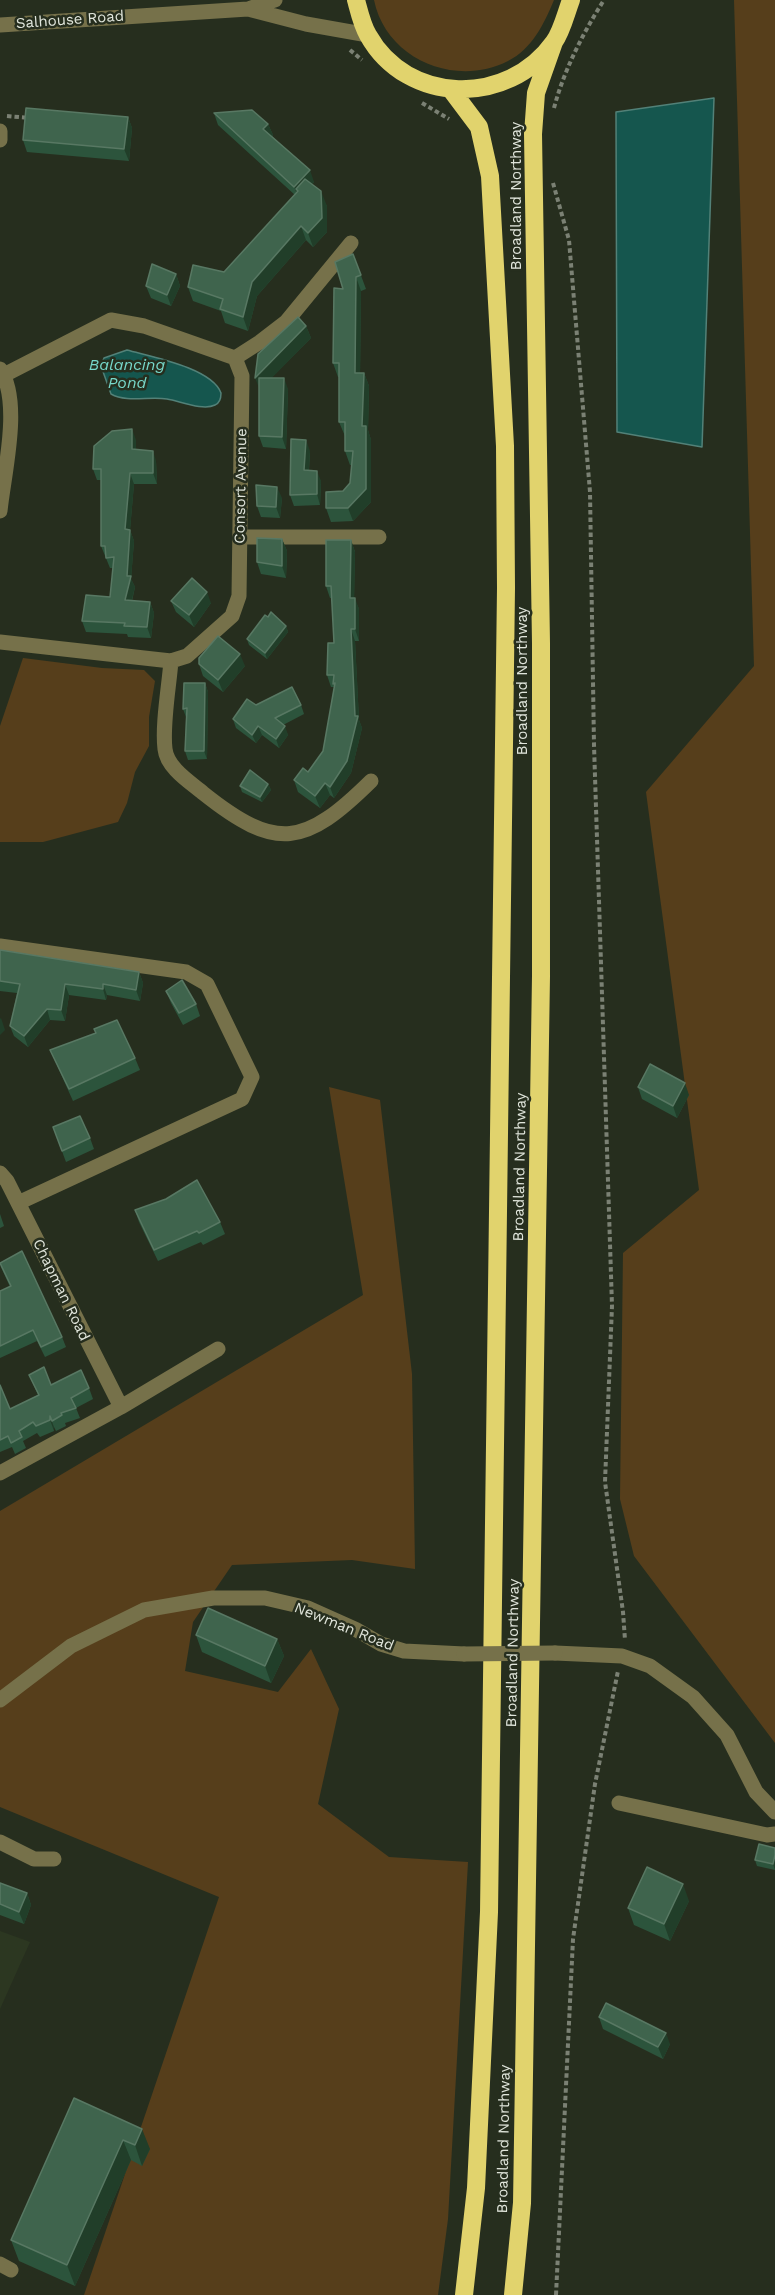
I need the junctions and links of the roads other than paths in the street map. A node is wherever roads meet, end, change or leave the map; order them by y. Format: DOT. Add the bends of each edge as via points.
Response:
graph roads {
  1 [pos="275,0"];
  2 [pos="356,0"];
  3 [pos="572,0"];
  4 [pos="248,9"];
  5 [pos="0,25"];
  6 [pos="368,34"];
  7 [pos="554,42"];
  8 [pos="452,91"];
  9 [pos="0,131"];
  10 [pos="0,140"];
  11 [pos="351,243"];
  12 [pos="235,358"];
  13 [pos="2,372"];
  14 [pos="0,511"];
  15 [pos="240,537"];
  16 [pos="379,537"];
  17 [pos="0,642"];
  18 [pos="171,661"];
  19 [pos="371,781"];
  20 [pos="0,946"];
  21 [pos="0,1173"];
  22 [pos="18,1203"];
  23 [pos="218,1349"];
  24 [pos="122,1407"];
  25 [pos="0,1473"];
  26 [pos="0,1700"];
  27 [pos="619,1803"];
  28 [pos="775,1812"];
  29 [pos="775,1834"];
  30 [pos="0,1842"];
  31 [pos="54,1859"];
  32 [pos="464,2295"];
  33 [pos="513,2295"];
  1 -- 4 [label="street, Salhouse Road"];
  2 -- 6 [label="highway"];
  3 -- 7 [label="highway, Broadland Northway"];
  4 -- 5 [label="street, Salhouse Road"];
  4 -- 6 [label="street, Salhouse Road"];
  6 -- 8 [label="highway" via="387,58 407,74"];
  7 -- 8 [label="highway" via="520,75 494,86"];
  7 -- 33 [label="highway, Broadland Northway" via="536,93 533,134 542,976 522,2203"];
  8 -- 32 [label="highway, Broadland Northway" via="479,128 490,176 506,470 489,1912 476,2188"];
  9 -- 10 [label="street"];
  11 -- 12 [label="street" via="286,322"];
  12 -- 13 [label="street" via="144,326 111,320"];
  12 -- 15 [label="street, Consort Avenue" via="242,376"];
  13 -- 14 [label="street" via="11,407"];
  15 -- 16 [label="street"];
  15 -- 18 [label="street, Consort Avenue" via="239,596 232,616 187,656"];
  17 -- 18 [label="street"];
  18 -- 19 [label="street" via="165,750 178,773 254,828 274,834 300,833 320,825 342,810"];
  20 -- 22 [label="street" via="186,972 207,984 252,1077 242,1099"];
  21 -- 22 [label="street, Chapman Road"];
  22 -- 24 [label="street, Chapman Road"];
  23 -- 24 [label="street"];
  24 -- 25 [label="street"];
  26 -- 28 [label="street, Newman Road, bridge" via="71,1646 144,1610 213,1598 265,1598 308,1608 381,1644 404,1651 622,1656 650,1666 693,1697 727,1735 756,1792"];
  27 -- 29 [label="street"];
  30 -- 31 [label="street" via="34,1859"];
}
